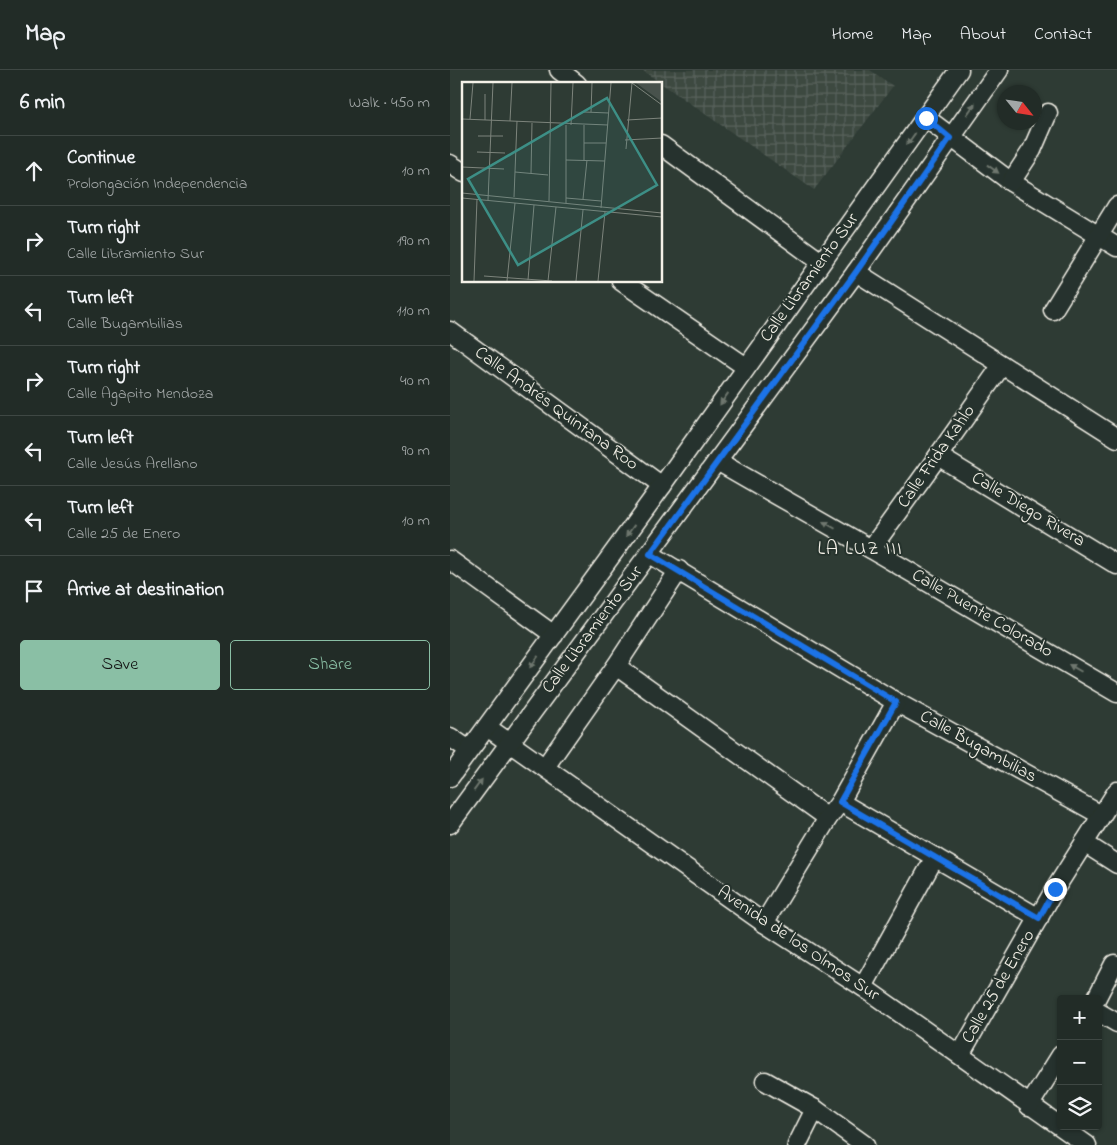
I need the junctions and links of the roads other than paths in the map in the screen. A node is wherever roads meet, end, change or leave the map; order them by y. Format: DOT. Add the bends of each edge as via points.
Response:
graph roads {
  1 [pos="559,70"];
  2 [pos="959,70"];
  3 [pos="999,70"];
  4 [pos="575,82"];
  5 [pos="1048,113"];
  6 [pos="926,118"];
  7 [pos="950,138"];
  8 [pos="662,146"];
  9 [pos="450,164"];
  10 [pos="462,172"];
  11 [pos="1011,182"];
  12 [pos="1117,206"];
  13 [pos="1098,235"];
  14 [pos="1117,247"];
  15 [pos="821,262"];
  16 [pos="856,272"];
  17 [pos="622,282"];
  18 [pos="1053,310"];
  19 [pos="450,331"];
  20 [pos="1002,364"];
  21 [pos="746,367"];
  22 [pos="1117,438"];
  23 [pos="938,456"];
  24 [pos="717,461"];
  25 [pos="662,486"];
  26 [pos="871,549"];
  27 [pos="650,554"];
  28 [pos="450,560"];
  29 [pos="1117,565"];
  30 [pos="679,570"];
  31 [pos="554,635"];
  32 [pos="616,666"];
  33 [pos="1117,693"];
  34 [pos="896,702"];
  35 [pos="487,727"];
  36 [pos="450,737"];
  37 [pos="509,742"];
  38 [pos="469,750"];
  39 [pos="546,767"];
  40 [pos="450,777"];
  41 [pos="1117,791"];
  42 [pos="840,802"];
  43 [pos="1101,815"];
  44 [pos="828,818"];
  45 [pos="450,824"];
  46 [pos="1084,843"];
  47 [pos="935,857"];
  48 [pos="1117,864"];
  49 [pos="1039,918"];
  50 [pos="764,922"];
  51 [pos="1114,964"];
  52 [pos="863,987"];
  53 [pos="1098,995"];
  54 [pos="1102,1014"];
  55 [pos="1117,1023"];
  56 [pos="960,1055"];
  57 [pos="1057,1061"];
  58 [pos="764,1081"];
  59 [pos="1029,1106"];
  60 [pos="815,1109"];
  61 [pos="797,1145"];
  62 [pos="865,1145"];
  63 [pos="1087,1145"];
  1 -- 4 [label="street"];
  2 -- 6 [label="street, Calle Libramiento Sur"];
  7 -- 3 [label="street, Calle Libramiento Sur, one-way"];
  5 -- 11 [label="street" via="1032,150"];
  6 -- 7 [label="street"];
  6 -- 15 [label="street, Calle Libramiento Sur, one-way"];
  7 -- 11 [label="street, one-way"];
  7 -- 16 [label="street, Calle Libramiento Sur"];
  8 -- 15 [label="street"];
  9 -- 10 [label="street"];
  11 -- 13 [label="street"];
  12 -- 13 [label="street"];
  13 -- 14 [label="street"];
  13 -- 18 [label="street"];
  15 -- 21 [label="street, Calle Libramiento Sur"];
  16 -- 20 [label="street"];
  16 -- 24 [label="street, Calle Libramiento Sur"];
  17 -- 21 [label="street"];
  19 -- 25 [label="street, Calle Andrés Quintana Roo"];
  20 -- 22 [label="street"];
  20 -- 23 [label="street, Calle Frida Kahlo"];
  21 -- 25 [label="street, Calle Libramiento Sur, one-way"];
  23 -- 26 [label="street, Calle Frida Kahlo"];
  23 -- 29 [label="street, Calle Diego Rivera"];
  26 -- 24 [label="street, Calle Puente Colorado, one-way"];
  24 -- 27 [label="street, Calle Libramiento Sur"];
  25 -- 31 [label="street, Calle Libramiento Sur, one-way"];
  33 -- 26 [label="street, Calle Puente Colorado, one-way"];
  27 -- 30 [label="street, Calle Bugambilias"];
  27 -- 37 [label="street, Calle Libramiento Sur"];
  28 -- 31 [label="street"];
  30 -- 32 [label="street"];
  30 -- 34 [label="street, Calle Bugambilias"];
  31 -- 35 [label="street, Calle Libramiento Sur, one-way"];
  32 -- 39 [label="street"];
  32 -- 44 [label="street"];
  34 -- 42 [label="street"];
  34 -- 43 [label="street, Calle Bugambilias"];
  35 -- 37 [label="street, Avenida de los Olmos Sur"];
  35 -- 38 [label="street, Calle Libramiento Sur"];
  36 -- 38 [label="street"];
  37 -- 39 [label="street, Avenida de los Olmos Sur"];
  45 -- 37 [label="street, Calle Libramiento Sur, one-way"];
  38 -- 40 [label="street, Calle Libramiento Sur"];
  39 -- 50 [label="street, Avenida de los Olmos Sur"];
  41 -- 43 [label="street, Calle 25 de Enero"];
  42 -- 44 [label="street"];
  42 -- 47 [label="street"];
  43 -- 46 [label="street, Calle 25 de Enero"];
  44 -- 50 [label="street"];
  46 -- 48 [label="street"];
  46 -- 49 [label="street, Calle 25 de Enero"];
  47 -- 49 [label="street"];
  47 -- 52 [label="street"];
  49 -- 56 [label="street, Calle 25 de Enero"];
  50 -- 52 [label="street, Avenida de los Olmos Sur"];
  51 -- 53 [label="street"];
  52 -- 56 [label="street, Avenida de los Olmos Sur"];
  54 -- 55 [label="street"];
  56 -- 59 [label="street, Avenida de los Olmos Sur"];
  57 -- 59 [label="street"];
  58 -- 60 [label="street"];
  59 -- 63 [label="street, Avenida de los Olmos Sur"];
  60 -- 61 [label="street"];
  60 -- 62 [label="street"];
}
